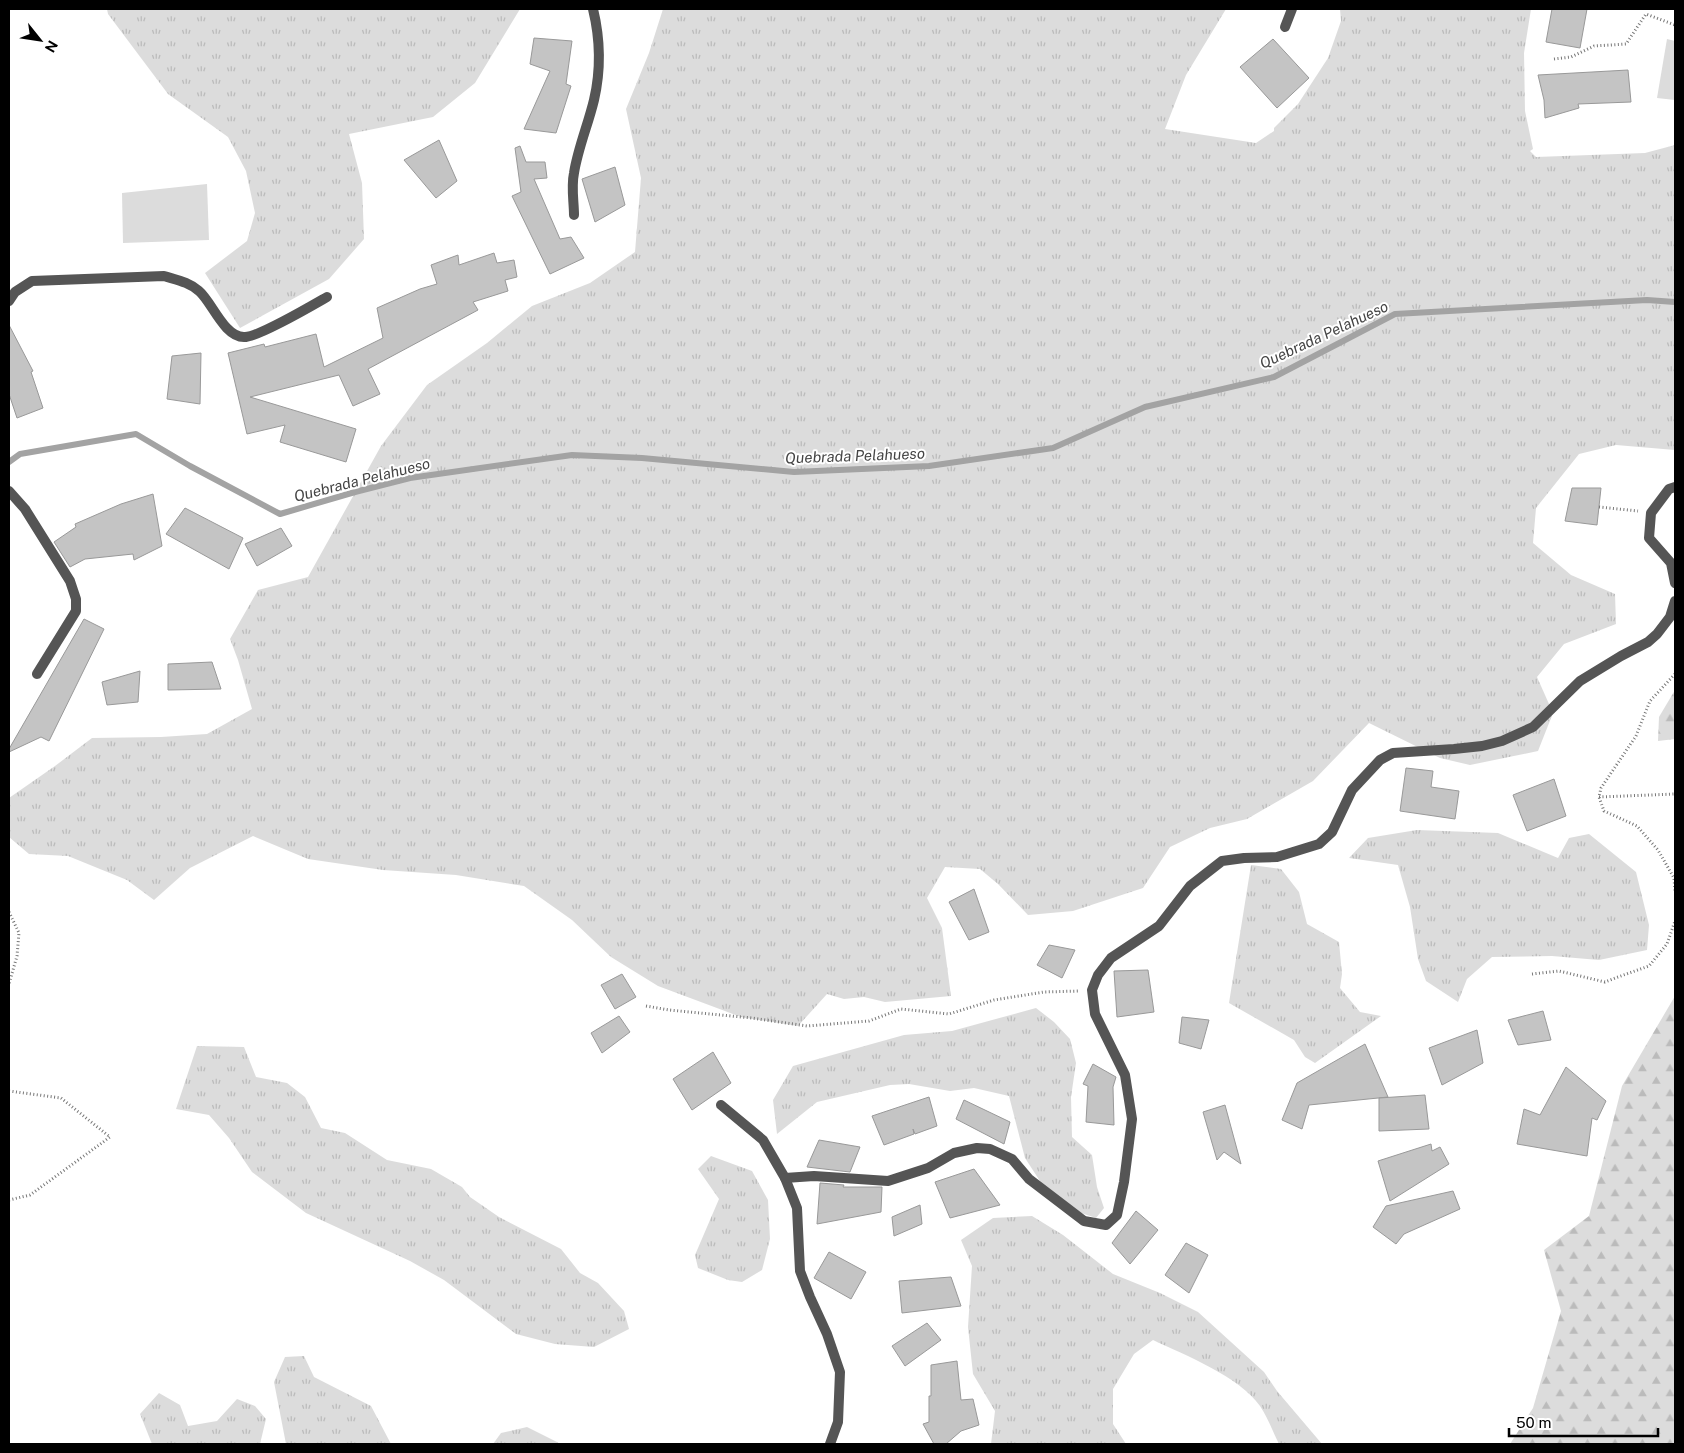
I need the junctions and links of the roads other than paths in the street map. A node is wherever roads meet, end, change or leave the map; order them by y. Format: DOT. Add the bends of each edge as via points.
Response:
graph roads {
  1 [pos="593,9"];
  2 [pos="1292,9"];
  3 [pos="1285,27"];
  4 [pos="574,216"];
  5 [pos="327,298"];
  6 [pos="9,300"];
  7 [pos="1675,488"];
  8 [pos="9,491"];
  9 [pos="1675,583"];
  10 [pos="1675,601"];
  11 [pos="37,674"];
  12 [pos="721,1105"];
  13 [pos="785,1178"];
  14 [pos="830,1444"];
  1 -- 4 [label="street" via="598,75 573,176"];
  2 -- 3 [label="street"];
  5 -- 6 [label="street" via="244,338 225,326 200,292 185,282 164,276 32,281"];
  7 -- 9 [label="street" via="1669,489 1651,513 1649,538 1670,563"];
  8 -- 11 [label="street" via="30,517 70,581 76,599 76,611"];
  10 -- 13 [label="street" via="1670,617 1648,642 1580,681 1532,727 1482,746 1393,752 1380,760 1352,790 1332,832 1319,844 1277,857 1222,861 1190,886 1159,926 1112,958 1098,975 1092,990 1095,1014 1125,1075 1132,1119 1117,1215 1106,1224 1084,1221 1029,1179 1012,1159 990,1148 954,1153 928,1168 888,1181 814,1176"];
  12 -- 13 [label="street" via="762,1140"];
  13 -- 14 [label="street" via="797,1208 800,1271 840,1372 838,1422"];
}
